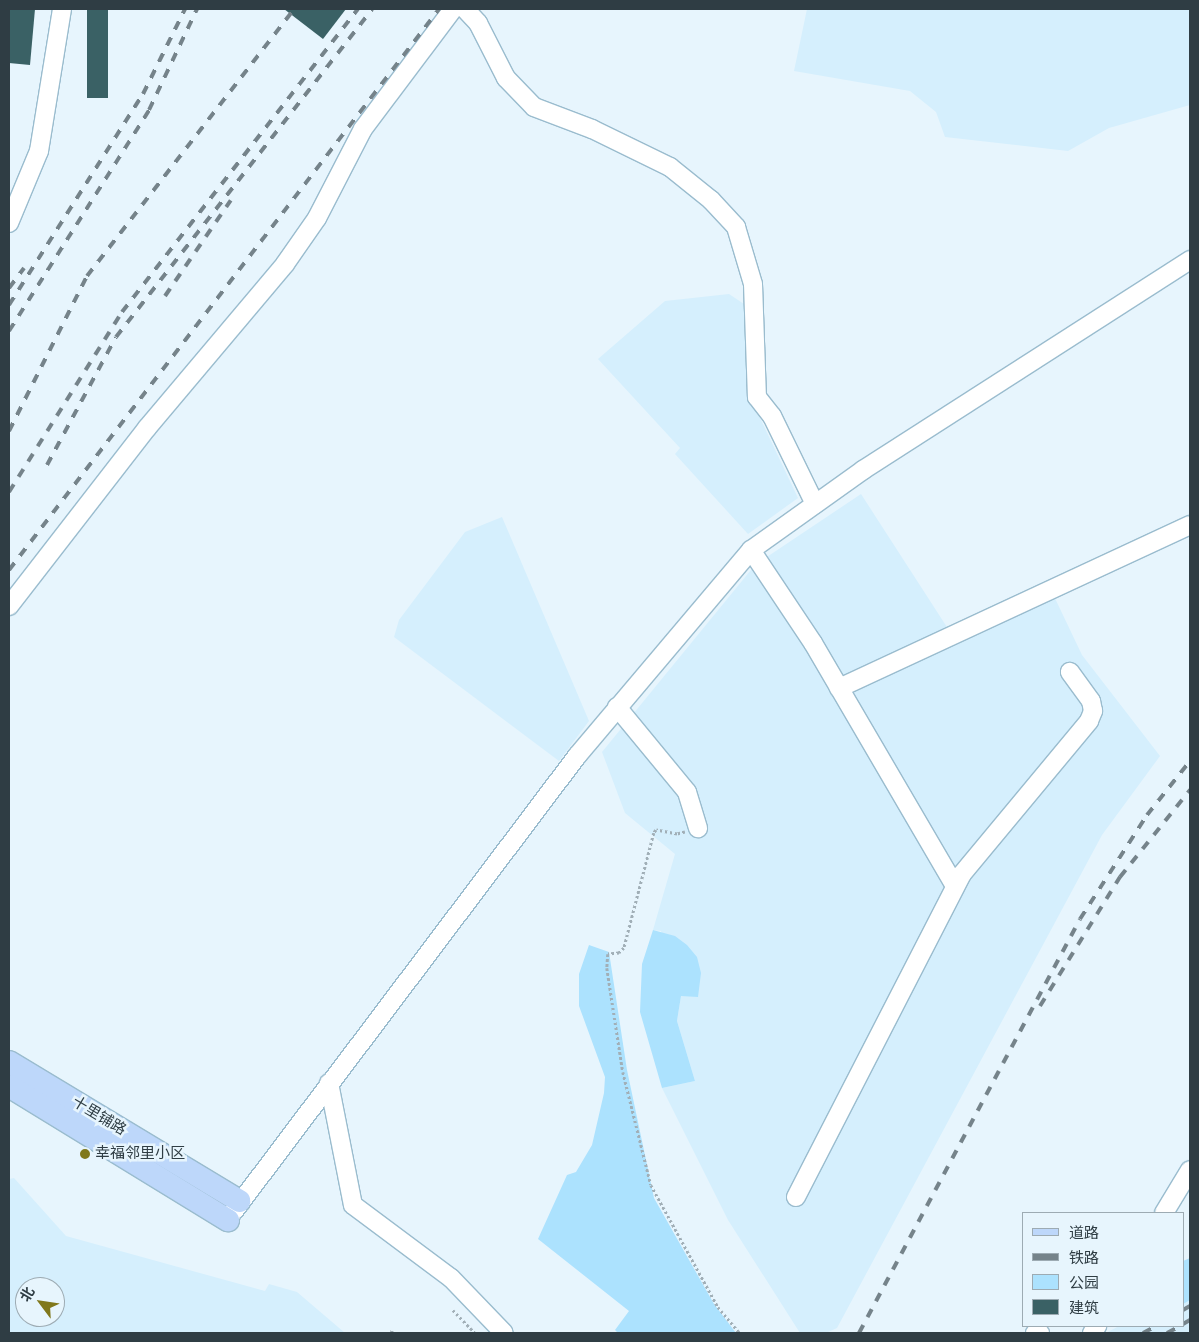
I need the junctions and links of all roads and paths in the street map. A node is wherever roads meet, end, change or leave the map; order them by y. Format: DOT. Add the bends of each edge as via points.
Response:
graph roads {
  1 [pos="62,9"];
  2 [pos="453,9"];
  3 [pos="465,9"];
  4 [pos="9,223"];
  5 [pos="1190,260"];
  6 [pos="815,504"];
  7 [pos="1190,525"];
  8 [pos="751,550"];
  9 [pos="9,606"];
  10 [pos="1070,672"];
  11 [pos="839,688"];
  12 [pos="617,708"];
  13 [pos="698,828"];
  14 [pos="955,886"];
  15 [pos="9,1062"];
  16 [pos="329,1083"];
  17 [pos="9,1086"];
  18 [pos="63,1107"];
  19 [pos="1190,1170"];
  20 [pos="796,1197"];
  21 [pos="234,1211"];
  22 [pos="1165,1212"];
  23 [pos="452,1310"];
  24 [pos="475,1333"];
  25 [pos="504,1333"];
  26 [pos="740,1333"];
  27 [pos="1035,1333"];
  28 [pos="1040,1333"];
  1 -- 4 [label="street" via="40,151"];
  2 -- 9 [label="street" via="363,129 317,218 285,264 148,428"];
  3 -- 6 [label="street" via="478,23 506,78 534,107 592,129 670,167 711,200 736,227 753,284 757,397 772,416"];
  5 -- 6 [label="street" via="1004,378"];
  6 -- 8 [label="street"];
  7 -- 11 [label="street"];
  8 -- 11 [label="street"];
  8 -- 12 [label="street"];
  10 -- 14 [label="street" via="1091,701 1093,711 1089,721"];
  11 -- 14 [label="street"];
  12 -- 13 [label="street" via="688,792"];
  12 -- 16 [label="street"];
  13 -- 26 [label="path" via="676,834 656,830 654,833 624,948 619,954 608,954 607,968 622,1072 651,1185 718,1307"];
  14 -- 20 [label="street"];
  15 -- 18 [label="main road, 十里铺路"];
  16 -- 21 [label="street"];
  16 -- 25 [label="street" via="353,1206 451,1278"];
  17 -- 18 [label="main road, 十里铺路"];
  18 -- 21 [label="main road, 十里铺路"];
  19 -- 22 [label="street"];
  23 -- 24 [label="path"];
  27 -- 28 [label="street"];
}
